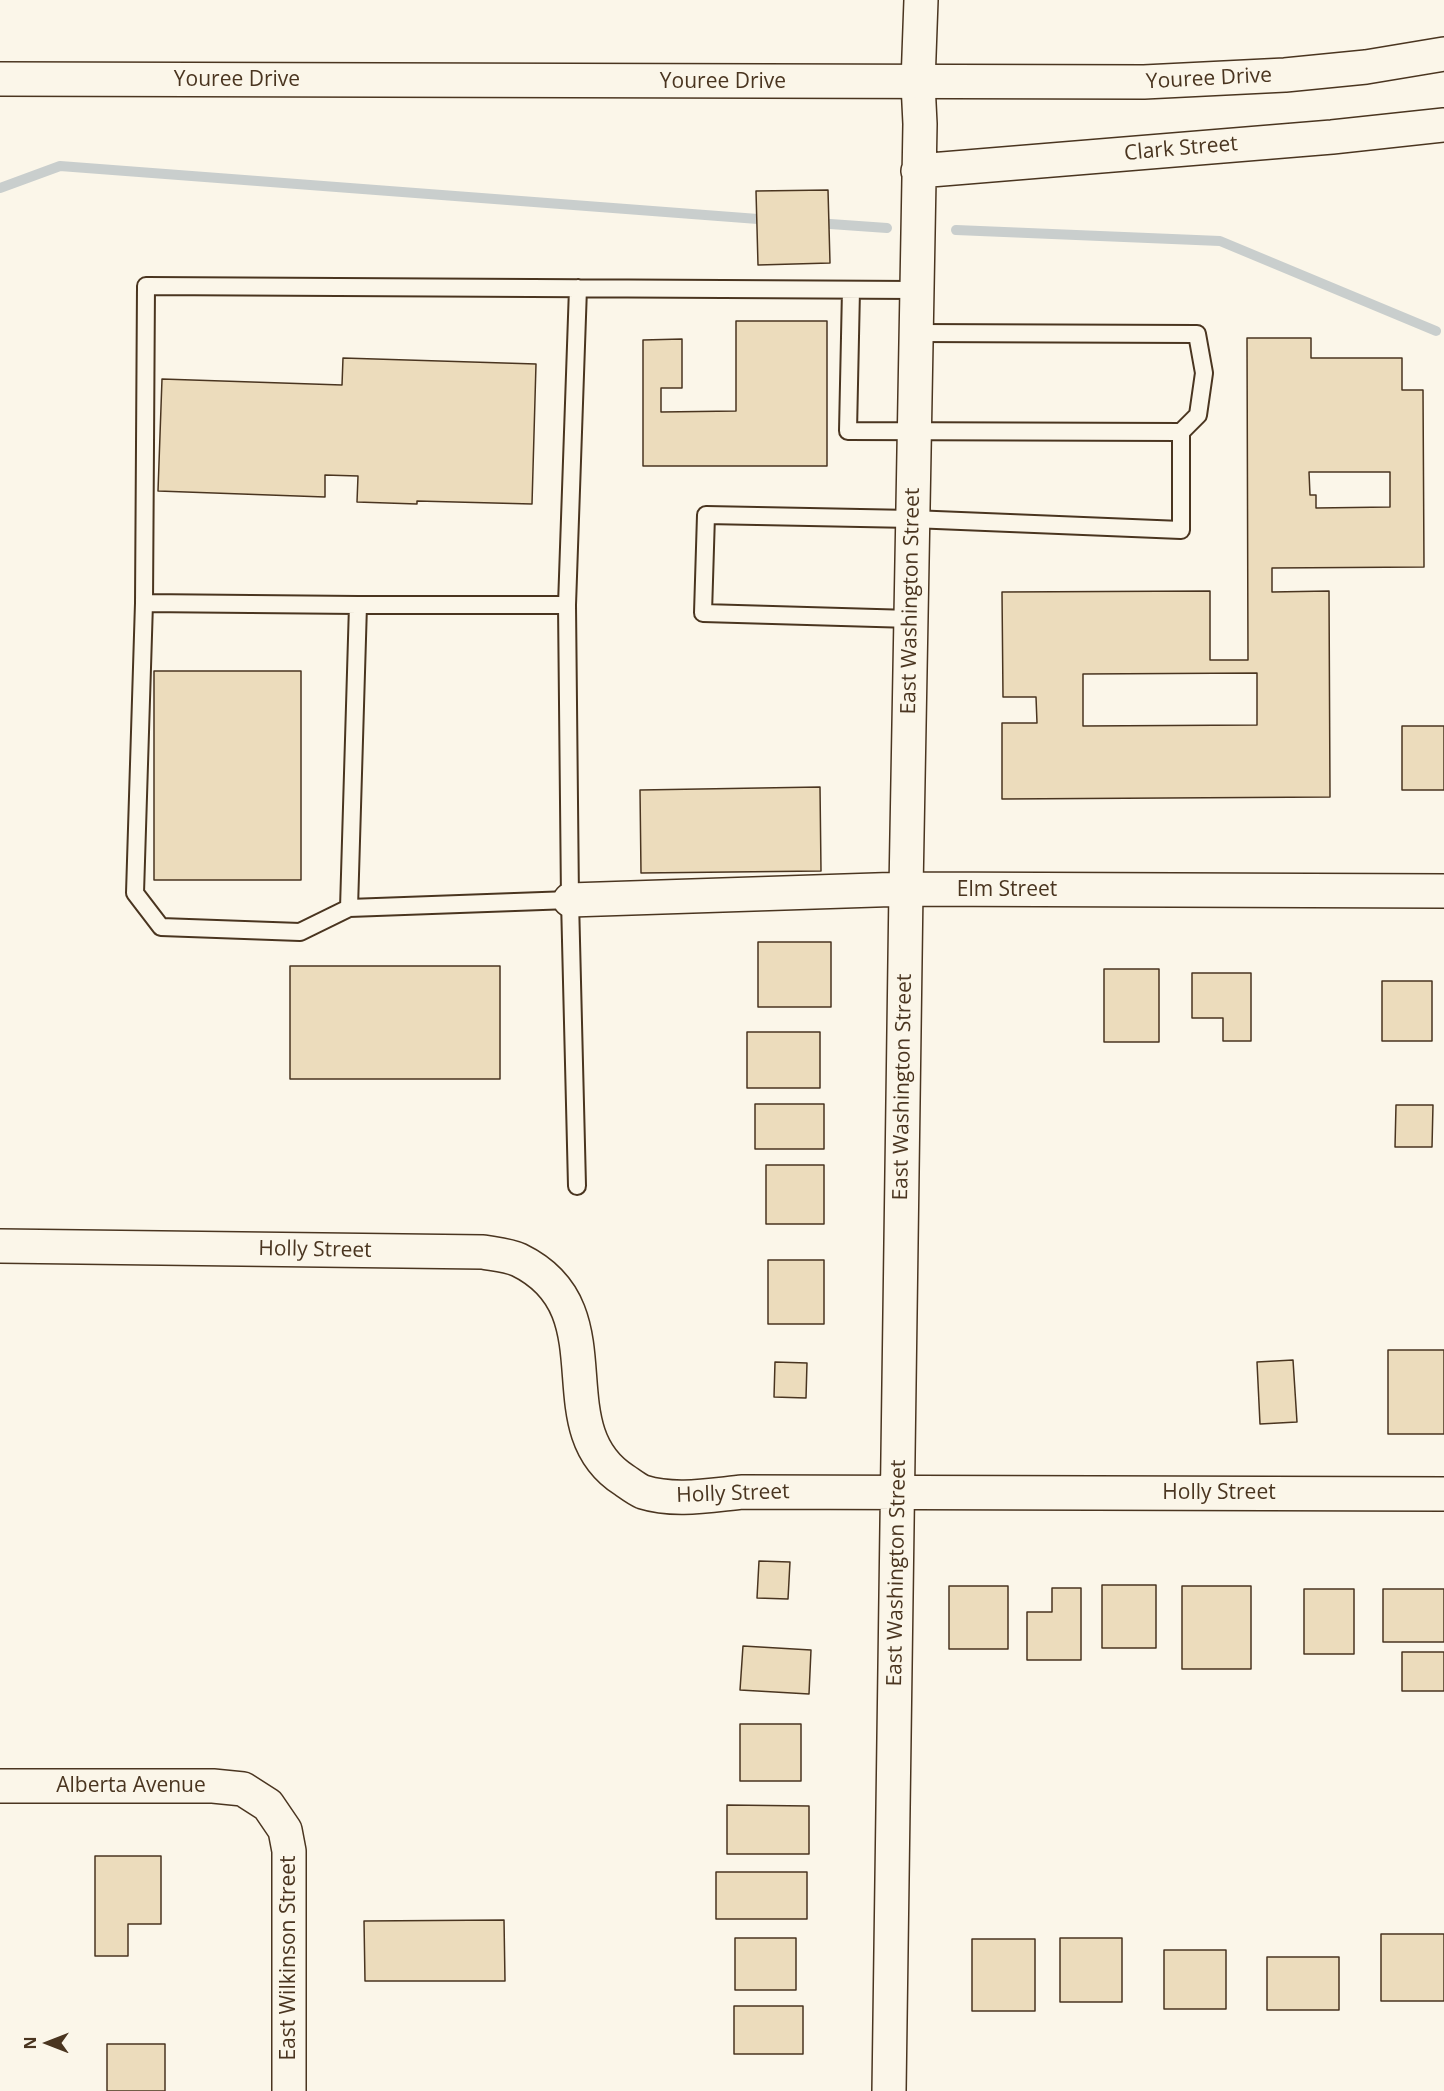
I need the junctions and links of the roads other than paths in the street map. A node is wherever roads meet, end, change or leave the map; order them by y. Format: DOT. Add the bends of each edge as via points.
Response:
graph roads {
  1 [pos="921,0"];
  2 [pos="1444,54"];
  3 [pos="0,79"];
  4 [pos="918,83"];
  5 [pos="1444,125"];
  6 [pos="918,171"];
  7 [pos="578,288"];
  8 [pos="851,290"];
  9 [pos="916,290"];
  10 [pos="915,333"];
  11 [pos="914,432"];
  12 [pos="1181,432"];
  13 [pos="912,519"];
  14 [pos="144,603"];
  15 [pos="358,605"];
  16 [pos="567,605"];
  17 [pos="911,619"];
  18 [pos="906,889"];
  19 [pos="1444,891"];
  20 [pos="570,900"];
  21 [pos="349,908"];
  22 [pos="577,1186"];
  23 [pos="0,1246"];
  24 [pos="898,1492"];
  25 [pos="1444,1494"];
  26 [pos="0,1786"];
  27 [pos="259,1800"];
  28 [pos="289,2091"];
  29 [pos="889,2091"];
  1 -- 4 [label="street, East Washington Street"];
  2 -- 4 [label="street, Youree Drive" via="1285,75 1144,82"];
  3 -- 4 [label="street, Youree Drive"];
  4 -- 6 [label="street, East Washington Street"];
  5 -- 6 [label="street, Clark Street"];
  6 -- 9 [label="street, East Washington Street"];
  7 -- 8 [label="lane"];
  7 -- 14 [label="lane" via="146,286"];
  7 -- 16 [label="lane"];
  8 -- 9 [label="lane"];
  8 -- 11 [label="lane" via="848,430"];
  9 -- 10 [label="street, East Washington Street"];
  10 -- 11 [label="street, East Washington Street"];
  10 -- 12 [label="lane" via="1197,334 1204,373 1198,415"];
  11 -- 12 [label="lane"];
  11 -- 13 [label="street, East Washington Street"];
  12 -- 13 [label="lane" via="1181,530"];
  13 -- 17 [label="street, East Washington Street"];
  13 -- 17 [label="lane" via="706,515 703,613"];
  14 -- 15 [label="lane"];
  14 -- 21 [label="lane" via="135,893 161,927 300,932"];
  15 -- 16 [label="lane"];
  15 -- 21 [label="lane"];
  16 -- 20 [label="lane"];
  17 -- 18 [label="street, East Washington Street"];
  18 -- 19 [label="street, Elm Street"];
  18 -- 20 [label="street, Elm Street"];
  18 -- 24 [label="street, East Washington Street"];
  20 -- 21 [label="lane"];
  20 -- 22 [label="lane"];
  23 -- 24 [label="street, Holly Street" via="483,1252 518,1260 547,1280 569,1309 577,1344 583,1417 591,1445 613,1473 642,1492 677,1498 743,1492"];
  24 -- 25 [label="street, Holly Street"];
  24 -- 29 [label="street, East Washington Street"];
  26 -- 27 [label="street, Alberta Avenue" via="213,1786 243,1789"];
  27 -- 28 [label="street, East Wilkinson Street" via="268,1805 285,1830 290,1851"];
}
